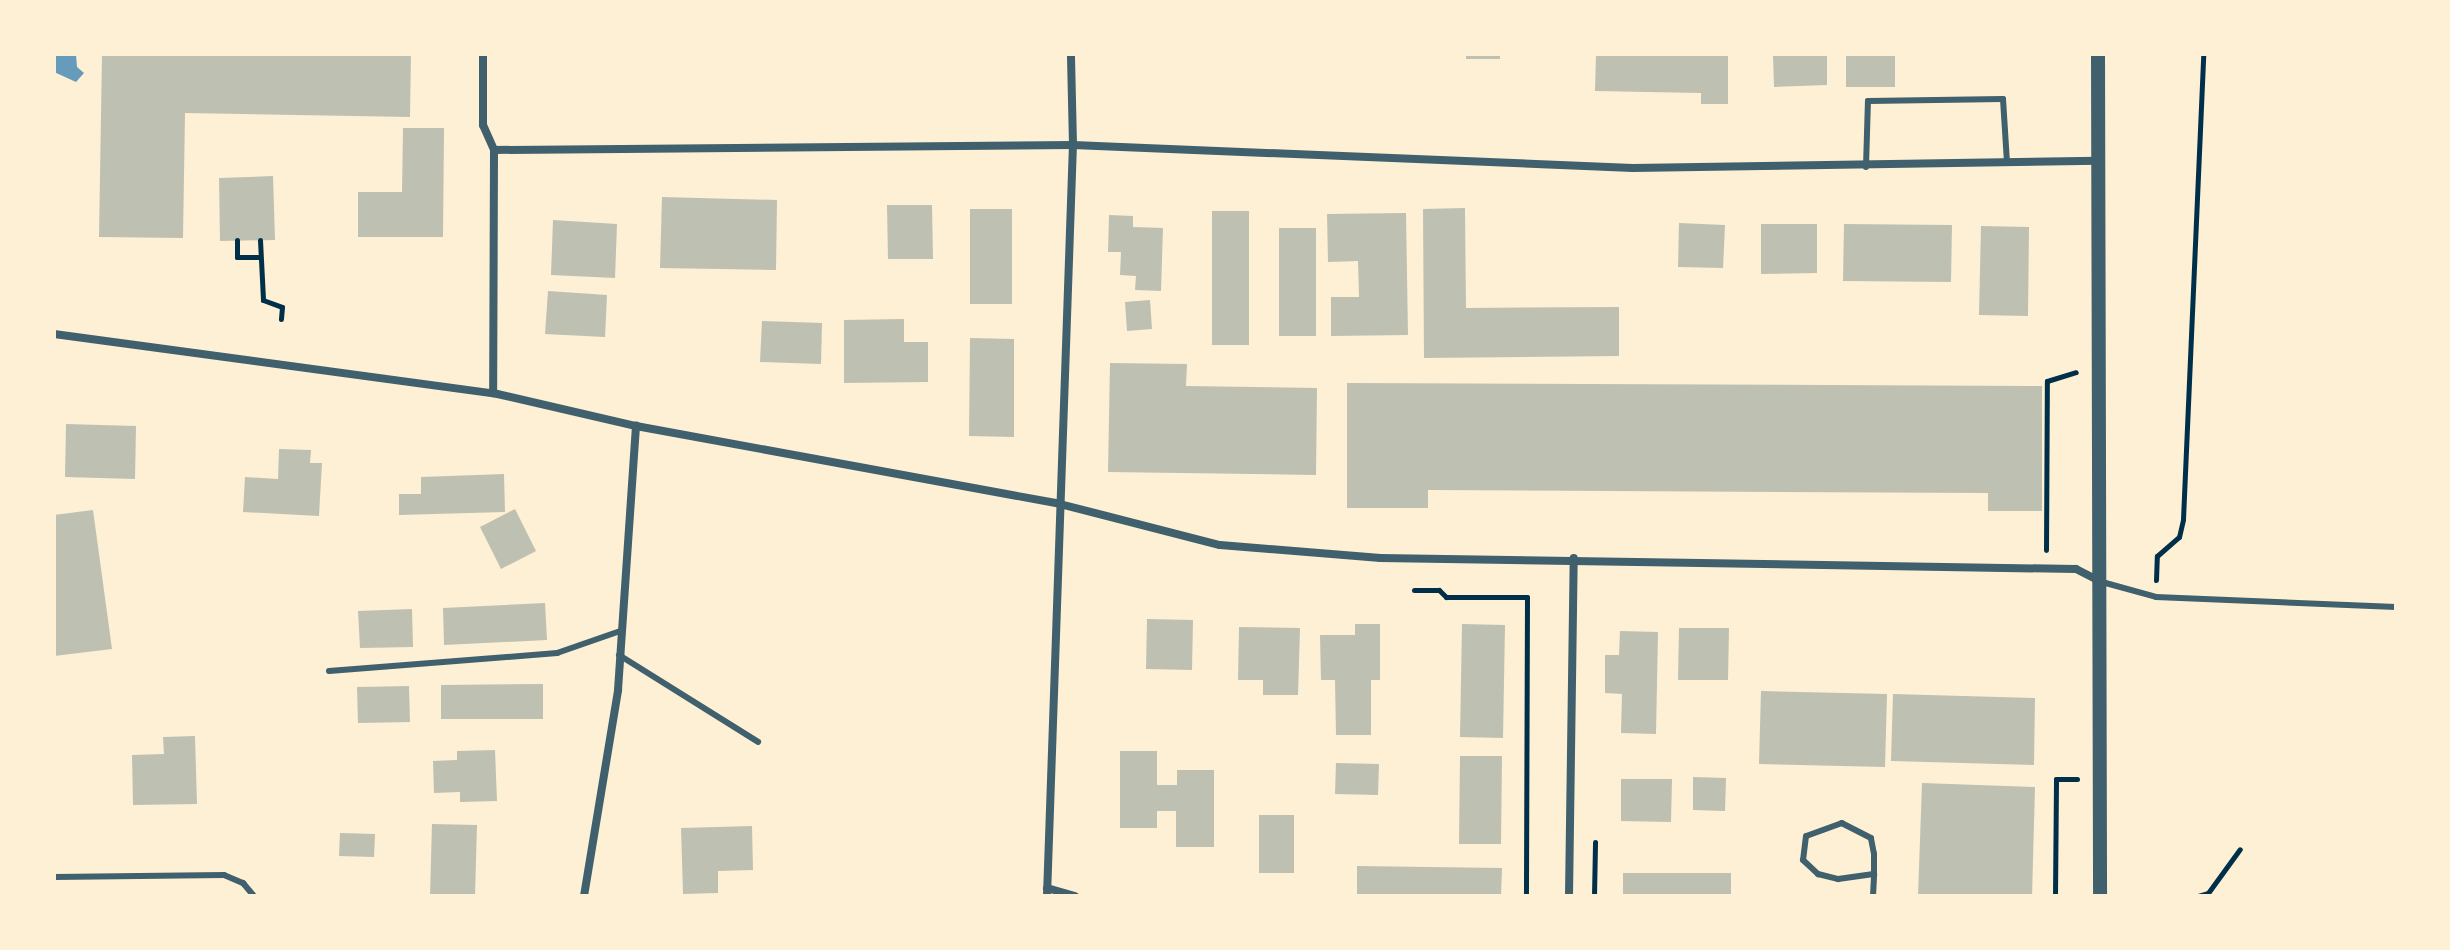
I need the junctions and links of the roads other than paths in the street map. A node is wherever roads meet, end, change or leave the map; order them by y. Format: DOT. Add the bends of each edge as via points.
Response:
graph roads {
  1 [pos="483,54"];
  2 [pos="1071,54"];
  3 [pos="2098,54"];
  4 [pos="1073,145"];
  5 [pos="494,150"];
  6 [pos="2098,161"];
  7 [pos="2007,163"];
  8 [pos="1866,167"];
  9 [pos="54,334"];
  10 [pos="493,393"];
  11 [pos="636,426"];
  12 [pos="1060,504"];
  13 [pos="1574,558"];
  14 [pos="2100,581"];
  15 [pos="2396,607"];
  16 [pos="620,631"];
  17 [pos="619,655"];
  18 [pos="329,671"];
  19 [pos="758,742"];
  20 [pos="1874,874"];
  21 [pos="54,877"];
  22 [pos="1047,892"];
  23 [pos="254,896"];
  24 [pos="584,896"];
  25 [pos="1075,896"];
  26 [pos="1569,896"];
  27 [pos="1873,896"];
  28 [pos="2100,896"];
  1 -- 5 [label="street" via="483,125"];
  2 -- 4 [label="street"];
  3 -- 6 [label="street"];
  4 -- 5 [label="street"];
  4 -- 8 [label="street" via="1633,168"];
  4 -- 12 [label="street"];
  5 -- 10 [label="street"];
  6 -- 7 [label="street"];
  6 -- 14 [label="street"];
  7 -- 8 [label="street"];
  7 -- 8 [label="lane" via="2003,99 1868,101"];
  9 -- 10 [label="street"];
  10 -- 11 [label="street"];
  11 -- 12 [label="street"];
  11 -- 16 [label="street"];
  12 -- 13 [label="street" via="1220,545 1380,558"];
  12 -- 22 [label="street"];
  13 -- 14 [label="street" via="2076,569"];
  13 -- 26 [label="street"];
  14 -- 15 [label="lane" via="2156,597"];
  14 -- 28 [label="street"];
  16 -- 17 [label="street"];
  16 -- 18 [label="lane" via="557,653"];
  17 -- 19 [label="lane"];
  17 -- 24 [label="street"];
  20 -- 20 [label="lane" via="1871,838 1859,827 1842,823 1806,836 1801,849 1806,868 1838,879"];
  20 -- 27 [label="lane"];
  21 -- 23 [label="lane" via="224,875 243,883"];
  22 -- 25 [label="street"];
}
